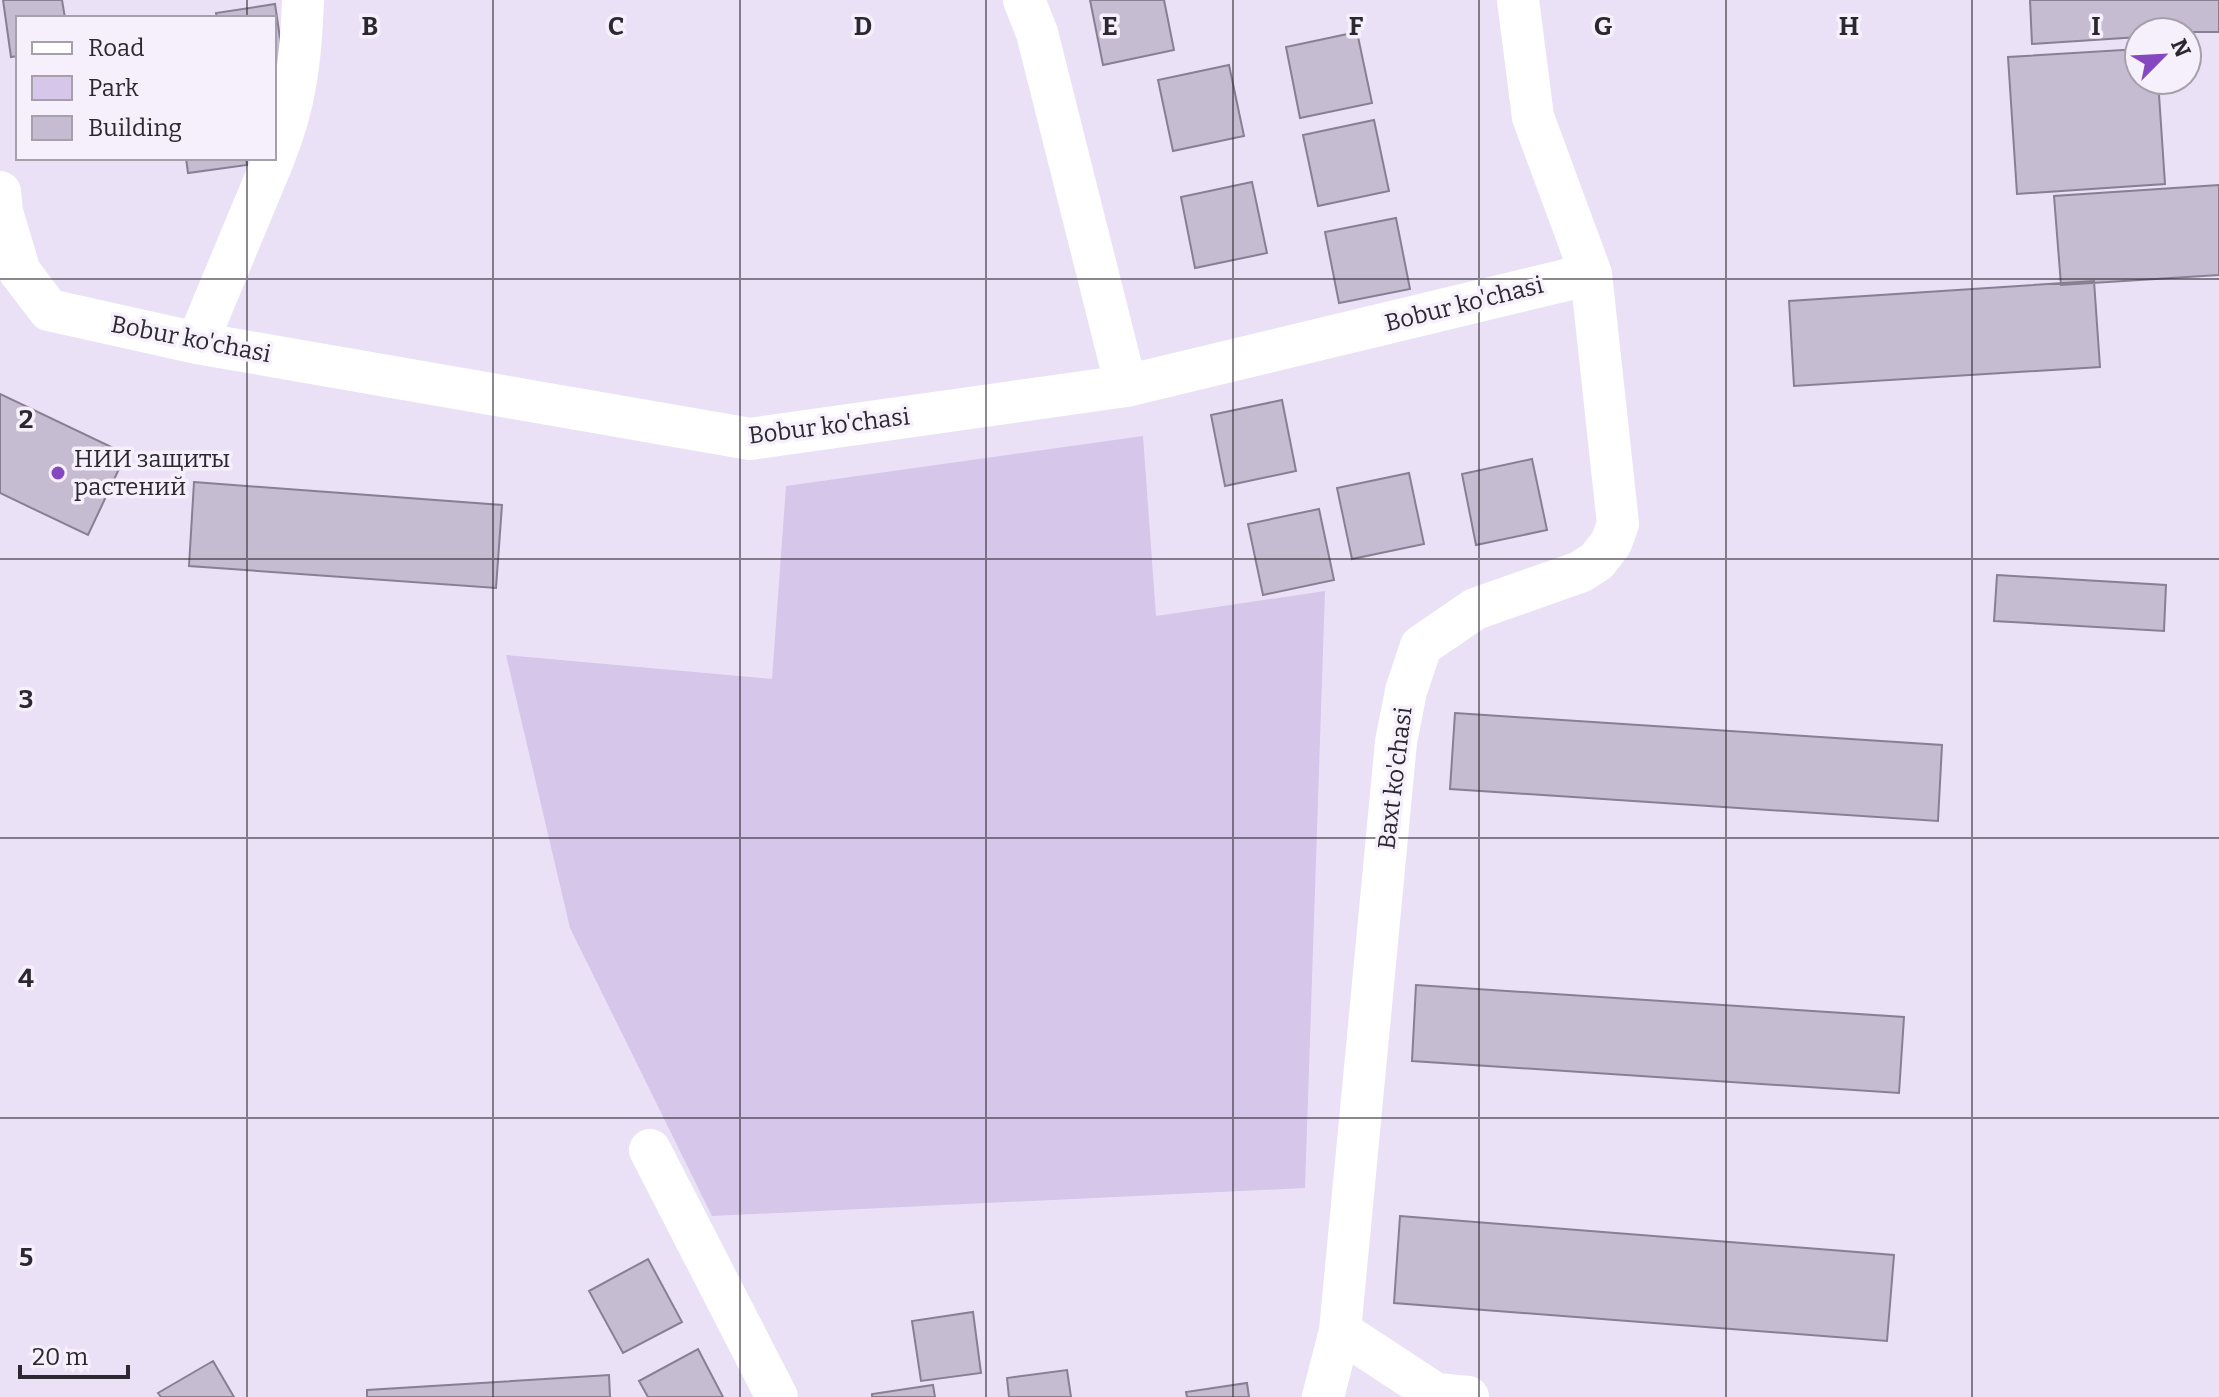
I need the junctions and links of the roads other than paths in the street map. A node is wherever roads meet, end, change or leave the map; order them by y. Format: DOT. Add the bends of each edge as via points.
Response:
graph roads {
  1 [pos="303,0"];
  2 [pos="1024,0"];
  3 [pos="1518,0"];
  4 [pos="276,152"];
  5 [pos="273,160"];
  6 [pos="0,192"];
  7 [pos="1591,274"];
  8 [pos="197,343"];
  9 [pos="1126,386"];
  10 [pos="650,1150"];
  11 [pos="1340,1331"];
  12 [pos="777,1397"];
  13 [pos="1323,1397"];
  14 [pos="1468,1397"];
  1 -- 4 [label="street" via="301,65"];
  2 -- 9 [label="street" via="1037,33"];
  3 -- 7 [label="street, Baxt ko'chasi" via="1533,117"];
  5 -- 8 [label="street"];
  6 -- 8 [label="street, Bobur ko'chasi" via="20,272 49,310"];
  7 -- 9 [label="street, Bobur ko'chasi"];
  7 -- 11 [label="street, Baxt ko'chasi" via="1618,524 1604,552 1580,572 1475,609 1421,646 1396,742"];
  8 -- 9 [label="street, Bobur ko'chasi" via="750,439"];
  10 -- 12 [label="street"];
  11 -- 13 [label="street, Baxt ko'chasi"];
  11 -- 14 [label="street" via="1436,1394"];
}
